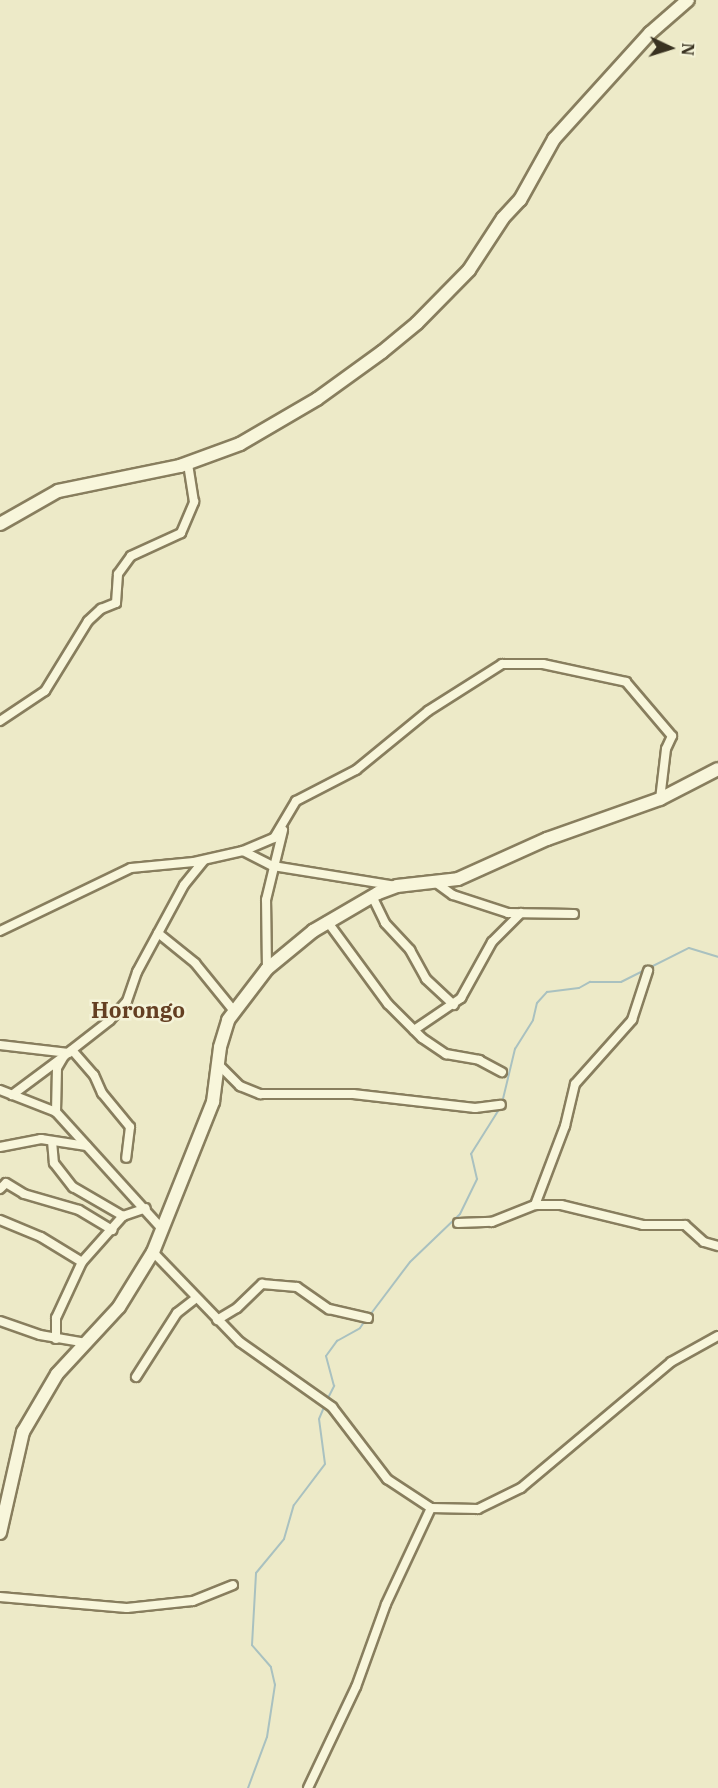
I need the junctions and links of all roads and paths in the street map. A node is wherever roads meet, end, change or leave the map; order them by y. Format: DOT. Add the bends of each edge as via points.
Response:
graph roads {
  1 [pos="688,0"];
  2 [pos="188,464"];
  3 [pos="0,524"];
  4 [pos="0,721"];
  5 [pos="718,769"];
  6 [pos="660,799"];
  7 [pos="283,827"];
  8 [pos="243,851"];
  9 [pos="204,860"];
  10 [pos="273,866"];
  11 [pos="435,882"];
  12 [pos="397,885"];
  13 [pos="372,896"];
  14 [pos="521,913"];
  15 [pos="574,914"];
  16 [pos="327,921"];
  17 [pos="0,931"];
  18 [pos="158,933"];
  19 [pos="267,969"];
  20 [pos="648,970"];
  21 [pos="454,1005"];
  22 [pos="234,1011"];
  23 [pos="414,1030"];
  24 [pos="0,1046"];
  25 [pos="68,1053"];
  26 [pos="219,1065"];
  27 [pos="502,1072"];
  28 [pos="0,1090"];
  29 [pos="12,1095"];
  30 [pos="501,1105"];
  31 [pos="56,1112"];
  32 [pos="52,1142"];
  33 [pos="86,1146"];
  34 [pos="0,1147"];
  35 [pos="126,1158"];
  36 [pos="0,1189"];
  37 [pos="535,1205"];
  38 [pos="146,1208"];
  39 [pos="123,1215"];
  40 [pos="0,1220"];
  41 [pos="458,1223"];
  42 [pos="112,1230"];
  43 [pos="164,1230"];
  44 [pos="718,1246"];
  45 [pos="153,1252"];
  46 [pos="82,1262"];
  47 [pos="195,1299"];
  48 [pos="368,1318"];
  49 [pos="0,1320"];
  50 [pos="217,1320"];
  51 [pos="718,1336"];
  52 [pos="56,1339"];
  53 [pos="87,1343"];
  54 [pos="136,1377"];
  55 [pos="431,1508"];
  56 [pos="0,1533"];
  57 [pos="233,1585"];
  58 [pos="0,1597"];
  59 [pos="308,1788"];
  1 -- 2 [label="street" via="650,33 608,83 574,115 469,270 417,323 285,419 240,444"];
  2 -- 3 [label="street" via="58,491"];
  2 -- 4 [label="street" via="194,502 181,533 131,556 118,574 116,603 100,609 88,621 45,691"];
  5 -- 6 [label="street"];
  6 -- 7 [label="street" via="666,749 672,736 626,682 543,664 502,664 428,711 356,770 296,801"];
  6 -- 11 [label="street" via="547,840 458,879"];
  7 -- 8 [label="street" via="268,843"];
  7 -- 10 [label="street"];
  8 -- 9 [label="street"];
  8 -- 10 [label="street"];
  9 -- 17 [label="street" via="131,868"];
  9 -- 18 [label="street" via="184,885"];
  10 -- 12 [label="street"];
  10 -- 19 [label="street" via="266,900"];
  11 -- 12 [label="street"];
  11 -- 14 [label="street" via="453,895"];
  12 -- 13 [label="street"];
  13 -- 16 [label="street"];
  13 -- 21 [label="street" via="385,923 410,950 426,979"];
  14 -- 15 [label="street"];
  14 -- 21 [label="street" via="492,942 467,990"];
  16 -- 19 [label="street"];
  16 -- 23 [label="street" via="388,1005"];
  18 -- 22 [label="street" via="195,963"];
  18 -- 25 [label="street" via="119,1012"];
  19 -- 22 [label="street"];
  20 -- 37 [label="street" via="632,1020 575,1084 565,1126"];
  21 -- 23 [label="street"];
  22 -- 26 [label="street" via="225,1030"];
  23 -- 27 [label="street" via="446,1054 479,1060"];
  24 -- 25 [label="street"];
  25 -- 29 [label="street"];
  25 -- 31 [label="street" via="56,1074"];
  25 -- 35 [label="street" via="94,1075 102,1093 130,1126"];
  26 -- 30 [label="street" via="240,1086 260,1094 353,1094 482,1109"];
  26 -- 43 [label="street" via="213,1102"];
  28 -- 29 [label="street"];
  29 -- 31 [label="street"];
  31 -- 33 [label="street"];
  32 -- 33 [label="street"];
  32 -- 34 [label="street" via="28,1139"];
  32 -- 39 [label="street" via="54,1163 73,1187"];
  33 -- 38 [label="street"];
  36 -- 42 [label="street" via="6,1183 24,1194 79,1210"];
  37 -- 41 [label="street" via="492,1222"];
  37 -- 44 [label="street" via="581,1209 660,1227 685,1226 704,1242"];
  38 -- 39 [label="street"];
  38 -- 43 [label="street"];
  39 -- 42 [label="street"];
  40 -- 46 [label="street" via="41,1237"];
  42 -- 46 [label="street"];
  43 -- 45 [label="street"];
  45 -- 47 [label="street"];
  45 -- 53 [label="street" via="119,1307"];
  46 -- 52 [label="street" via="56,1318"];
  47 -- 50 [label="street"];
  47 -- 54 [label="street" via="177,1313"];
  48 -- 50 [label="street" via="329,1309 297,1287 262,1284 237,1308"];
  49 -- 52 [label="street"];
  50 -- 55 [label="street" via="258,1356 314,1391 332,1407 387,1479"];
  51 -- 55 [label="street" via="671,1362 521,1488 478,1509"];
  52 -- 53 [label="street"];
  53 -- 56 [label="street" via="57,1374 23,1432"];
  55 -- 59 [label="street" via="386,1604 356,1687"];
  57 -- 58 [label="street" via="183,1603 127,1608"];
}
